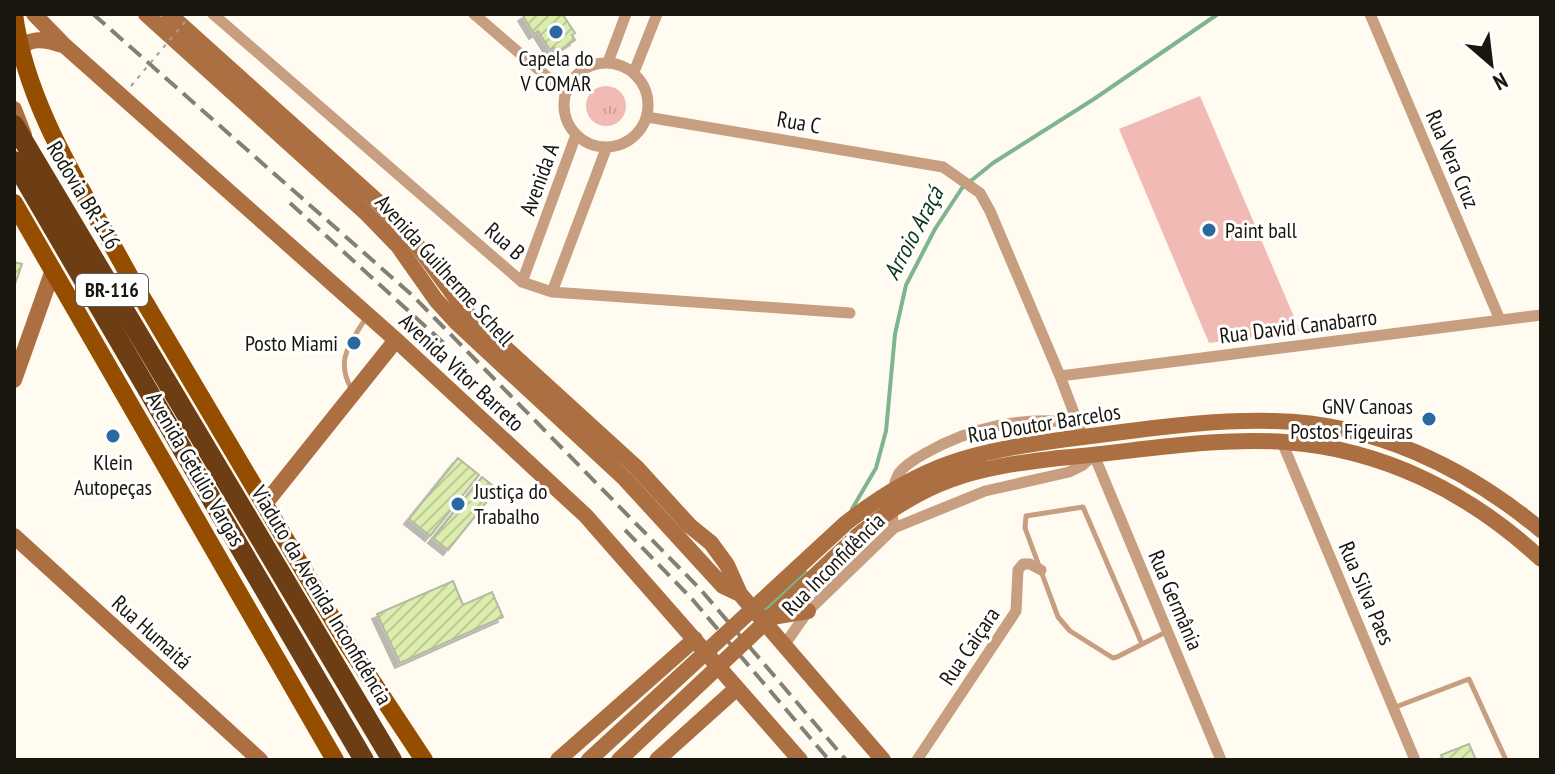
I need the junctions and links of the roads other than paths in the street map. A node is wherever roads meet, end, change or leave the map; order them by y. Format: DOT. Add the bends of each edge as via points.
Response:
graph roads {
  1 [pos="14,14"];
  2 [pos="34,14"];
  3 [pos="146,14"];
  4 [pos="169,14"];
  5 [pos="213,14"];
  6 [pos="474,14"];
  7 [pos="626,14"];
  8 [pos="657,14"];
  9 [pos="1370,14"];
  10 [pos="188,41"];
  11 [pos="65,46"];
  12 [pos="14,53"];
  13 [pos="608,62"];
  14 [pos="634,72"];
  15 [pos="566,93"];
  16 [pos="14,109"];
  17 [pos="647,117"];
  18 [pos="14,125"];
  19 [pos="576,135"];
  20 [pos="606,149"];
  21 [pos="23,158"];
  22 [pos="14,203"];
  23 [pos="53,270"];
  24 [pos="522,282"];
  25 [pos="552,292"];
  26 [pos="850,313"];
  27 [pos="1541,315"];
  28 [pos="368,316"];
  29 [pos="1500,320"];
  30 [pos="396,340"];
  31 [pos="18,350"];
  32 [pos="1060,376"];
  33 [pos="14,380"];
  34 [pos="353,392"];
  35 [pos="1076,434"];
  36 [pos="1282,442"];
  37 [pos="211,455"];
  38 [pos="1094,455"];
  39 [pos="264,505"];
  40 [pos="894,528"];
  41 [pos="1541,530"];
  42 [pos="14,536"];
  43 [pos="1528,547"];
  44 [pos="1541,559"];
  45 [pos="1041,570"];
  46 [pos="808,611"];
  47 [pos="762,618"];
  48 [pos="1167,632"];
  49 [pos="695,639"];
  50 [pos="785,644"];
  51 [pos="1142,644"];
  52 [pos="737,688"];
  53 [pos="1393,708"];
  54 [pos="260,760"];
  55 [pos="335,760"];
  56 [pos="364,760"];
  57 [pos="392,760"];
  58 [pos="424,760"];
  59 [pos="558,760"];
  60 [pos="589,760"];
  61 [pos="619,760"];
  62 [pos="657,760"];
  63 [pos="800,760"];
  64 [pos="883,760"];
  65 [pos="917,760"];
  66 [pos="1221,760"];
  67 [pos="1415,760"];
  68 [pos="1506,760"];
  1 -- 39 [label="main road, Avenida Getúlio Vargas, bridge" via="34,92 62,149 131,279"];
  2 -- 11 [label="main road, Avenida Vitor Barreto"];
  3 -- 10 [label="main road, Avenida Guilherme Schell"];
  4 -- 10 [label="main road, Avenida Guilherme Schell"];
  5 -- 24 [label="street, Rua B"];
  6 -- 15 [label="street"];
  7 -- 13 [label="street"];
  8 -- 14 [label="street"];
  9 -- 29 [label="street, Rua Vera Cruz"];
  10 -- 47 [label="main road, Avenida Guilherme Schell" via="377,201 467,313 637,468 685,531 720,554 740,594"];
  11 -- 12 [label="main road" via="35,40"];
  11 -- 28 [label="main road, Avenida Vitor Barreto"];
  13 -- 14 [label="street"];
  13 -- 15 [label="street" via="582,70"];
  14 -- 17 [label="street" via="647,93"];
  15 -- 19 [label="street" via="565,116"];
  16 -- 21 [label="main road"];
  17 -- 20 [label="street" via="634,137"];
  17 -- 32 [label="street, Rua C" via="947,170 980,193"];
  18 -- 21 [label="highway, Rodovia BR-116 / BR-116"];
  19 -- 20 [label="street"];
  19 -- 24 [label="street, Avenida A"];
  20 -- 25 [label="street"];
  21 -- 37 [label="highway, Rodovia BR-116 / BR-116"];
  21 -- 56 [label="highway, Rodovia BR-116 / BR-116" via="189,465"];
  22 -- 23 [label="main road, Avenida Getúlio Vargas"];
  23 -- 31 [label="main road"];
  23 -- 55 [label="main road, Avenida Getúlio Vargas"];
  24 -- 25 [label="street, Rua B"];
  25 -- 26 [label="street, Rua B"];
  27 -- 29 [label="street, Rua David Canabarro"];
  28 -- 30 [label="main road, Avenida Vitor Barreto"];
  28 -- 34 [label="lane" via="343,363"];
  29 -- 32 [label="street, Rua David Canabarro"];
  30 -- 34 [label="main road"];
  30 -- 49 [label="main road, Avenida Vitor Barreto" via="586,516"];
  31 -- 33 [label="main road"];
  32 -- 35 [label="street"];
  34 -- 39 [label="main road"];
  35 -- 40 [label="street" via="1050,420 1026,422 962,435 936,447 900,473 893,491"];
  35 -- 41 [label="main road, Rua Doutor Barcelos" via="1228,422 1336,428 1379,438 1453,468"];
  35 -- 60 [label="main road, Rua Doutor Barcelos, bridge" via="980,453 912,478 880,497"];
  36 -- 38 [label="main road, Rua Doutor Barcelos"];
  36 -- 43 [label="main road, Rua Doutor Barcelos" via="1341,450 1413,472 1474,505"];
  36 -- 53 [label="street, Rua Silva Paes"];
  37 -- 57 [label="highway, Viaduto da Avenida Inconfidência / BR-116"];
  38 -- 40 [label="street, Rua Inconfidência" via="1069,472 985,491"];
  38 -- 48 [label="street, Rua Germânia"];
  38 -- 61 [label="main road, Rua Doutor Barcelos, bridge" via="984,469 923,489 888,510"];
  39 -- 58 [label="main road, Avenida Getúlio Vargas"];
  40 -- 46 [label="street, Rua Inconfidência"];
  41 -- 43 [label="lane"];
  42 -- 54 [label="main road, Rua Humaitá"];
  43 -- 44 [label="main road, Rua Doutor Barcelos"];
  45 -- 51 [label="lane" via="1058,617 1070,631 1113,658"];
  45 -- 51 [label="lane" via="1025,528 1026,516 1083,507"];
  45 -- 65 [label="street, Rua Caiçara" via="1030,564 1018,570 1016,611"];
  46 -- 47 [label="main road"];
  46 -- 50 [label="street, Rua Inconfidência"];
  47 -- 50 [label="main road, Avenida Guilherme Schell"];
  48 -- 51 [label="lane"];
  48 -- 66 [label="street, Rua Germânia"];
  49 -- 52 [label="main road, Avenida Vitor Barreto"];
  49 -- 59 [label="main road"];
  50 -- 64 [label="main road, Avenida Guilherme Schell"];
  52 -- 62 [label="main road"];
  52 -- 63 [label="main road, Avenida Vitor Barreto"];
  53 -- 67 [label="street, Rua Silva Paes"];
  53 -- 68 [label="lane" via="1469,679"];
}
